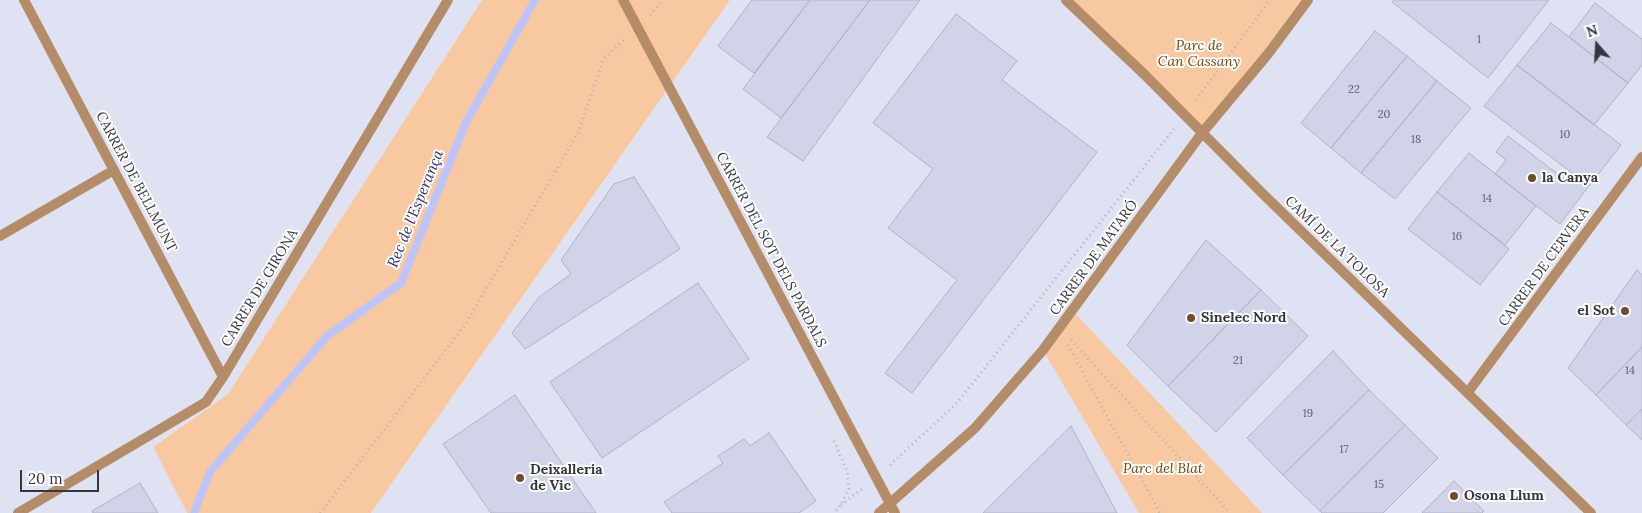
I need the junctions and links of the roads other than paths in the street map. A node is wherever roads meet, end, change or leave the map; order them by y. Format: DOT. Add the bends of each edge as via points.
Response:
graph roads {
  1 [pos="24,0"];
  2 [pos="448,0"];
  3 [pos="623,0"];
  4 [pos="1066,0"];
  5 [pos="1308,0"];
  6 [pos="1202,133"];
  7 [pos="1642,157"];
  8 [pos="114,170"];
  9 [pos="0,236"];
  10 [pos="223,377"];
  11 [pos="1468,392"];
  12 [pos="892,508"];
  13 [pos="18,513"];
  14 [pos="879,513"];
  15 [pos="1591,513"];
  1 -- 8 [label="street, CARRER DE BELLMUNT"];
  2 -- 10 [label="street, CARRER DE GIRONA"];
  3 -- 12 [label="street, CARRER DEL SOT DELS PARDALS"];
  4 -- 6 [label="street, CAMÍ DE LA TOLOSA"];
  5 -- 6 [label="street, CARRER DE MATARÓ"];
  6 -- 11 [label="street, CAMÍ DE LA TOLOSA"];
  6 -- 12 [label="street, CARRER DE MATARÓ" via="1044,350 975,428"];
  7 -- 11 [label="street, CARRER DE CERVERA"];
  8 -- 9 [label="street"];
  8 -- 10 [label="street, CARRER DE BELLMUNT"];
  10 -- 13 [label="street, CARRER DE GIRONA" via="206,402"];
  11 -- 15 [label="street, CAMÍ DE LA TOLOSA"];
  12 -- 14 [label="street, CARRER DE MATARÓ"];
}
